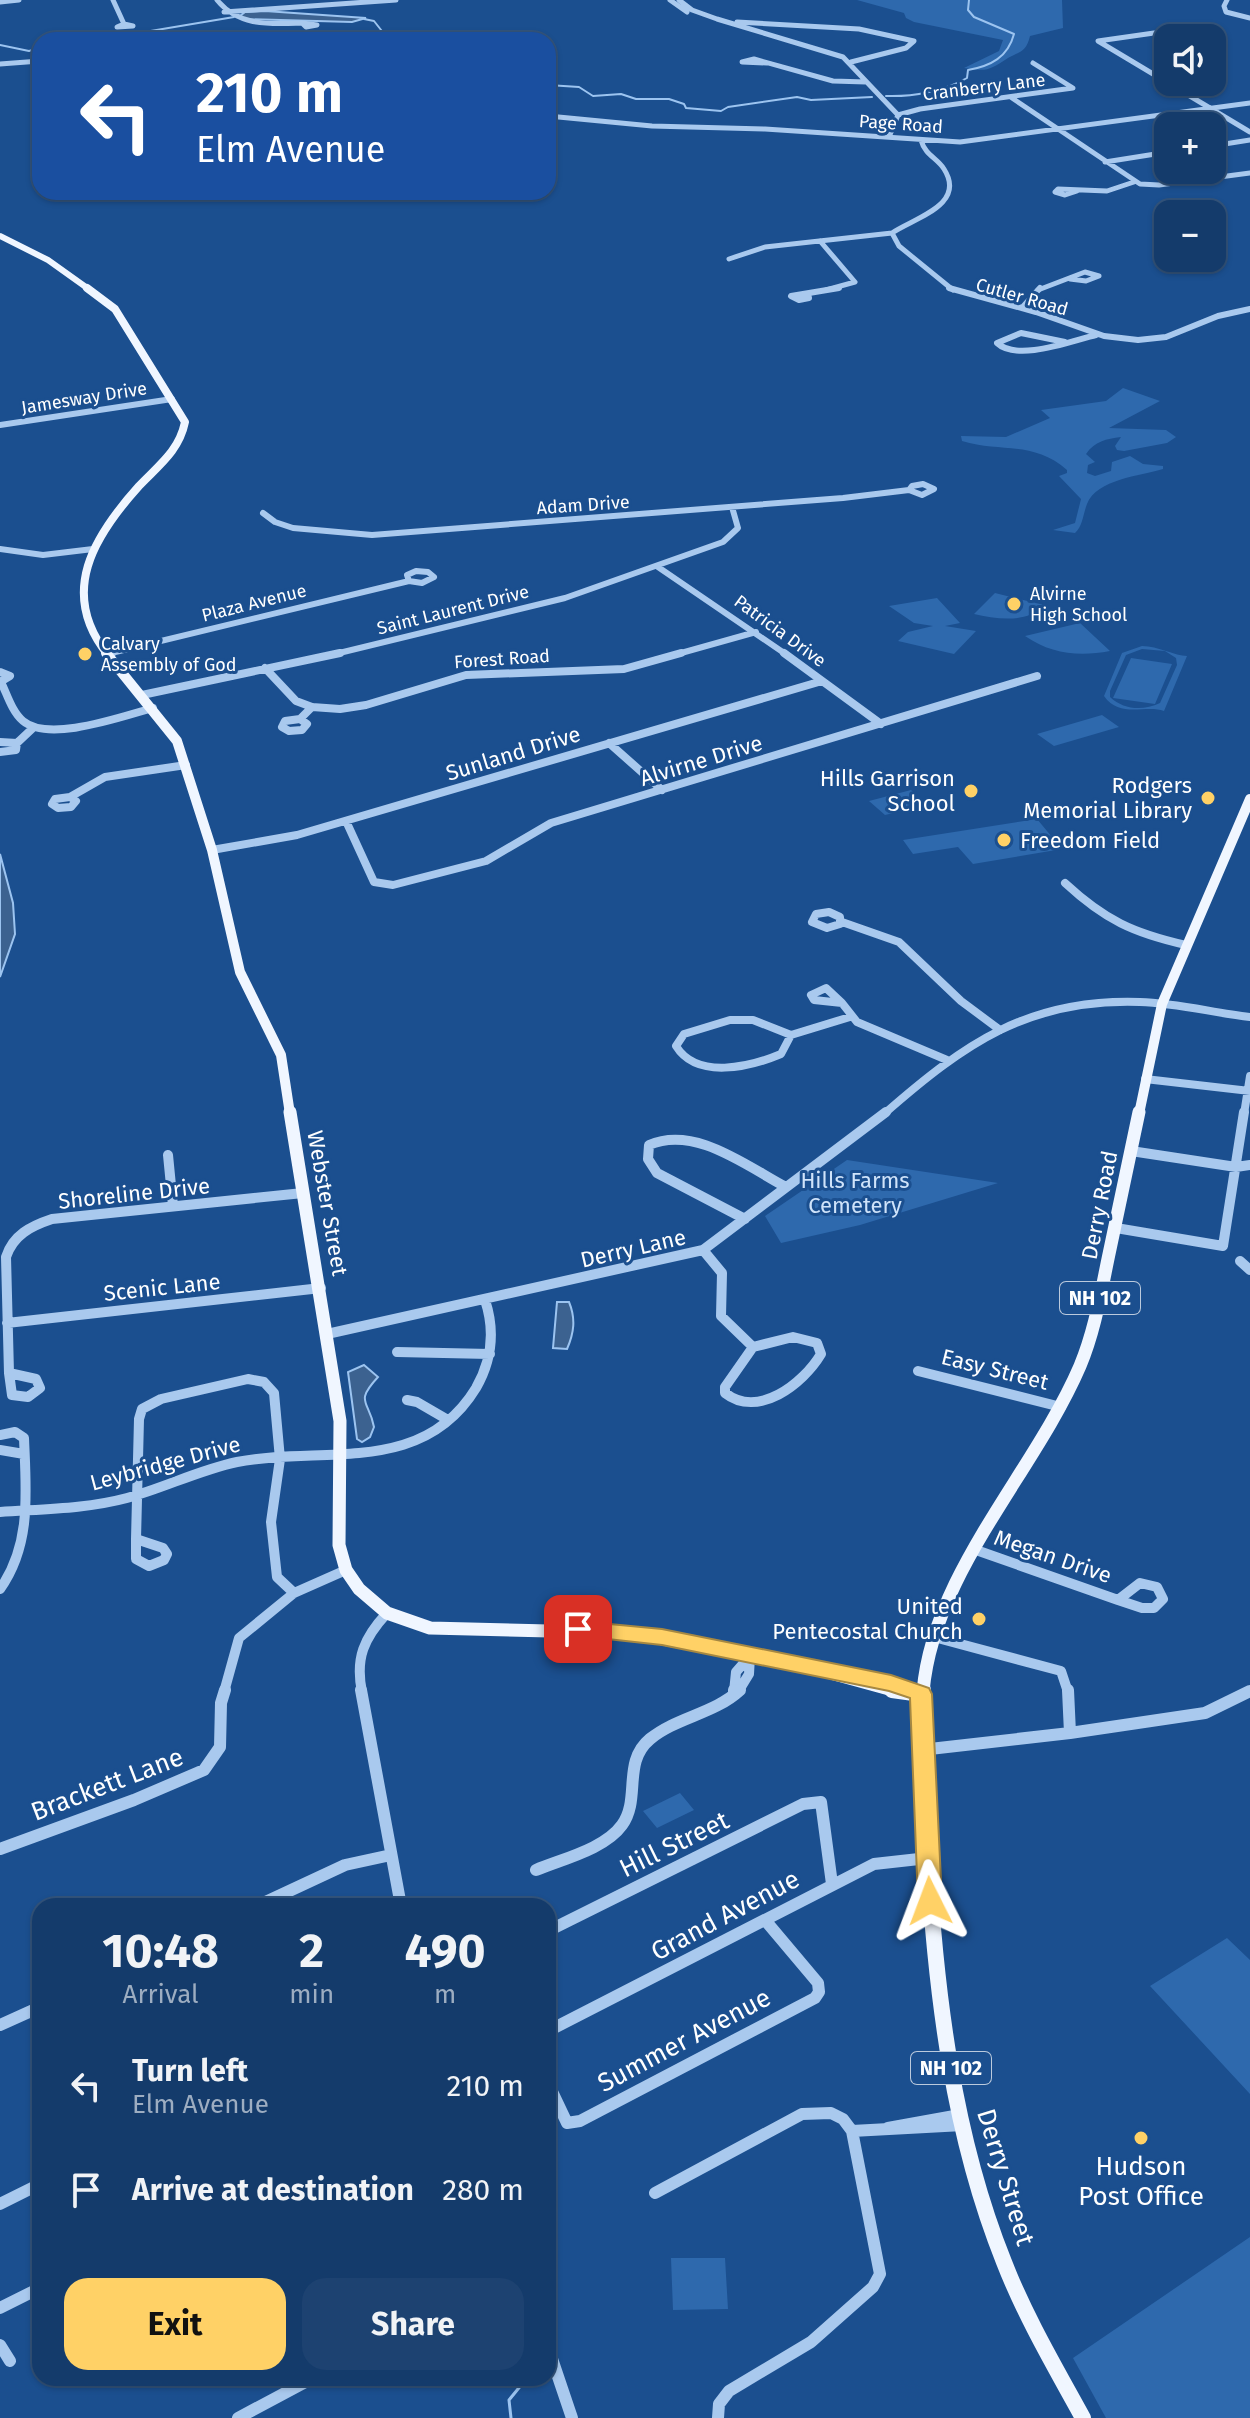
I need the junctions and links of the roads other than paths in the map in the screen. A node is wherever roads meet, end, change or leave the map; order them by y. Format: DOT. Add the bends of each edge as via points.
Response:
graph roads {
  1 [pos="19,0"];
  2 [pos="113,0"];
  3 [pos="217,0"];
  4 [pos="396,0"];
  5 [pos="670,0"];
  6 [pos="679,0"];
  7 [pos="1227,0"];
  8 [pos="0,2"];
  9 [pos="224,12"];
  10 [pos="1250,18"];
  11 [pos="302,23"];
  12 [pos="728,23"];
  13 [pos="124,24"];
  14 [pos="1154,33"];
  15 [pos="827,53"];
  16 [pos="32,62"];
  17 [pos="767,63"];
  18 [pos="848,63"];
  19 [pos="1033,63"];
  20 [pos="0,64"];
  21 [pos="1154,75"];
  22 [pos="866,82"];
  23 [pos="1191,96"];
  24 [pos="1012,98"];
  25 [pos="1250,103"];
  26 [pos="1212,108"];
  27 [pos="898,115"];
  28 [pos="556,117"];
  29 [pos="1060,131"];
  30 [pos="1250,132"];
  31 [pos="889,137"];
  32 [pos="921,140"];
  33 [pos="1250,140"];
  34 [pos="1226,144"];
  35 [pos="1154,154"];
  36 [pos="1105,162"];
  37 [pos="1250,173"];
  38 [pos="1134,182"];
  39 [pos="1077,191"];
  40 [pos="892,233"];
  41 [pos="0,236"];
  42 [pos="820,241"];
  43 [pos="729,259"];
  44 [pos="1070,279"];
  45 [pos="808,294"];
  46 [pos="1022,308"];
  47 [pos="1250,309"];
  48 [pos="1098,334"];
  49 [pos="1065,342"];
  50 [pos="172,399"];
  51 [pos="0,425"];
  52 [pos="909,490"];
  53 [pos="732,507"];
  54 [pos="263,513"];
  55 [pos="0,549"];
  56 [pos="93,549"];
  57 [pos="658,567"];
  58 [pos="409,581"];
  59 [pos="756,632"];
  60 [pos="107,654"];
  61 [pos="265,668"];
  62 [pos="0,672"];
  63 [pos="1037,676"];
  64 [pos="822,681"];
  65 [pos="1,682"];
  66 [pos="142,695"];
  67 [pos="312,707"];
  68 [pos="153,708"];
  69 [pos="300,719"];
  70 [pos="881,724"];
  71 [pos="34,727"];
  72 [pos="0,742"];
  73 [pos="17,743"];
  74 [pos="609,743"];
  75 [pos="0,752"];
  76 [pos="186,765"];
  77 [pos="662,790"];
  78 [pos="70,797"];
  79 [pos="1250,799"];
  80 [pos="346,821"];
  81 [pos="1245,824"];
  82 [pos="212,850"];
  83 [pos="1065,883"];
  84 [pos="842,922"];
  85 [pos="1186,945"];
  86 [pos="843,1003"];
  87 [pos="1162,1004"];
  88 [pos="850,1017"];
  89 [pos="1250,1017"];
  90 [pos="1000,1030"];
  91 [pos="791,1035"];
  92 [pos="947,1060"];
  93 [pos="1250,1076"];
  94 [pos="1145,1079"];
  95 [pos="1249,1091"];
  96 [pos="1131,1151"];
  97 [pos="168,1155"];
  98 [pos="1250,1165"];
  99 [pos="1236,1167"];
  100 [pos="786,1187"];
  101 [pos="303,1193"];
  102 [pos="173,1206"];
  103 [pos="745,1219"];
  104 [pos="1116,1228"];
  105 [pos="703,1250"];
  106 [pos="1240,1261"];
  107 [pos="1250,1270"];
  108 [pos="321,1288"];
  109 [pos="485,1300"];
  110 [pos="7,1323"];
  111 [pos="327,1334"];
  112 [pos="753,1347"];
  113 [pos="397,1352"];
  114 [pos="490,1354"];
  115 [pos="918,1371"];
  116 [pos="8,1373"];
  117 [pos="407,1400"];
  118 [pos="1061,1407"];
  119 [pos="448,1420"];
  120 [pos="0,1435"];
  121 [pos="0,1450"];
  122 [pos="24,1454"];
  123 [pos="340,1456"];
  124 [pos="280,1459"];
  125 [pos="135,1495"];
  126 [pos="24,1510"];
  127 [pos="0,1512"];
  128 [pos="136,1539"];
  129 [pos="976,1550"];
  130 [pos="346,1570"];
  131 [pos="0,1589"];
  132 [pos="294,1593"];
  133 [pos="1118,1600"];
  134 [pos="387,1613"];
  135 [pos="934,1637"];
  136 [pos="750,1656"];
  137 [pos="1250,1691"];
  138 [pos="921,1694"];
  139 [pos="1070,1733"];
  140 [pos="921,1750"];
  141 [pos="0,1849"];
  142 [pos="391,1855"];
  143 [pos="928,1858"];
  144 [pos="536,1870"];
  145 [pos="832,1884"];
  146 [pos="274,1898"];
  147 [pos="399,1898"];
  148 [pos="765,1920"];
  149 [pos="556,1927"];
  150 [pos="32,2011"];
  151 [pos="0,2025"];
  152 [pos="556,2027"];
  153 [pos="556,2100"];
  154 [pos="961,2120"];
  155 [pos="852,2131"];
  156 [pos="32,2188"];
  157 [pos="655,2193"];
  158 [pos="0,2204"];
  159 [pos="32,2292"];
  160 [pos="0,2308"];
  161 [pos="0,2345"];
  162 [pos="10,2361"];
  163 [pos="556,2371"];
  164 [pos="298,2386"];
  165 [pos="238,2418"];
  166 [pos="572,2418"];
  167 [pos="718,2418"];
  168 [pos="1083,2418"];
  1 -- 8 [label="street"];
  2 -- 13 [label="street"];
  3 -- 9 [label="street"];
  4 -- 9 [label="street"];
  5 -- 15 [label="street" via="711,21"];
  6 -- 12 [label="street"];
  7 -- 10 [label="street" via="1227,12"];
  9 -- 11 [label="street" via="249,22"];
  12 -- 15 [label="street"];
  12 -- 18 [label="street" via="781,21 895,32 914,40 906,48"];
  14 -- 21 [label="street" via="1098,41"];
  15 -- 18 [label="street"];
  16 -- 20 [label="street"];
  17 -- 22 [label="street" via="833,81"];
  18 -- 22 [label="street"];
  19 -- 24 [label="street, Cranberry Lane" via="1073,88"];
  22 -- 27 [label="street"];
  23 -- 26 [label="street"];
  24 -- 27 [label="street, Cranberry Lane"];
  24 -- 29 [label="street"];
  25 -- 26 [label="street, Page Road"];
  26 -- 29 [label="street, Page Road"];
  26 -- 30 [label="street"];
  27 -- 31 [label="street"];
  28 -- 31 [label="street, Page Road"];
  29 -- 32 [label="street, Page Road" via="973,142"];
  29 -- 36 [label="street"];
  31 -- 32 [label="street, Page Road"];
  32 -- 40 [label="street" via="925,153 945,171 947,196 938,209"];
  33 -- 34 [label="street"];
  35 -- 36 [label="street"];
  36 -- 38 [label="street"];
  37 -- 38 [label="street" via="1159,185"];
  38 -- 39 [label="street"];
  40 -- 42 [label="street"];
  40 -- 46 [label="street, Cutler Road" via="899,246 951,290"];
  41 -- 50 [label="main road" via="48,260 115,309"];
  42 -- 43 [label="street" via="765,247"];
  42 -- 45 [label="street" via="855,282"];
  44 -- 46 [label="street" via="1035,291"];
  46 -- 48 [label="street, Cutler Road"];
  47 -- 48 [label="street, Cutler Road" via="1166,337"];
  48 -- 49 [label="street"];
  49 -- 49 [label="street" via="1029,333 997,344 1023,352"];
  50 -- 51 [label="street, Jamesway Drive"];
  50 -- 56 [label="main road, Webster Street" via="185,422 181,441"];
  52 -- 53 [label="street, Adam Drive"];
  53 -- 54 [label="street, Adam Drive" via="372,535 293,528"];
  53 -- 57 [label="street, Saint Laurent Drive" via="738,523 730,538"];
  55 -- 56 [label="street" via="43,555"];
  56 -- 60 [label="main road, Webster Street" via="82,578 83,605"];
  57 -- 59 [label="street, Patricia Drive"];
  57 -- 61 [label="street, Saint Laurent Drive" via="542,604"];
  58 -- 60 [label="street, Plaza Avenue"];
  59 -- 64 [label="street, Patricia Drive"];
  59 -- 67 [label="street, Forest Road" via="624,669 466,675 354,707"];
  60 -- 66 [label="main road, Webster Street"];
  61 -- 66 [label="street, Saint Laurent Drive"];
  61 -- 67 [label="street" via="289,696"];
  62 -- 65 [label="street" via="10,676"];
  63 -- 70 [label="street, Alvirne Drive"];
  64 -- 70 [label="street, Patricia Drive"];
  64 -- 74 [label="street, Sunland Drive"];
  65 -- 71 [label="street" via="24,721"];
  66 -- 68 [label="main road, Webster Street"];
  67 -- 69 [label="street"];
  68 -- 71 [label="street" via="72,726"];
  68 -- 76 [label="main road, Webster Street" via="172,732"];
  70 -- 77 [label="street, Alvirne Drive"];
  71 -- 73 [label="street"];
  72 -- 73 [label="street"];
  73 -- 75 [label="street" via="16,750"];
  74 -- 77 [label="street"];
  74 -- 80 [label="street, Sunland Drive"];
  76 -- 78 [label="street" via="105,777"];
  76 -- 82 [label="main road, Webster Street"];
  77 -- 80 [label="street, Alvirne Drive" via="551,823 486,861 380,885 372,880"];
  79 -- 81 [label="main road, Derry Road / NH 102"];
  80 -- 82 [label="street, Sunland Drive"];
  81 -- 85 [label="main road, Derry Road / NH 102"];
  82 -- 101 [label="main road, Webster Street" via="240,972 281,1055"];
  83 -- 85 [label="street" via="1118,927"];
  84 -- 90 [label="street" via="899,942"];
  85 -- 87 [label="main road, Derry Road / NH 102"];
  86 -- 88 [label="street"];
  87 -- 89 [label="street, Derry Lane"];
  87 -- 90 [label="street, Derry Lane" via="1087,1005"];
  87 -- 94 [label="main road, Derry Road / NH 102"];
  88 -- 91 [label="street"];
  88 -- 92 [label="street"];
  90 -- 92 [label="street, Derry Lane"];
  91 -- 91 [label="street" via="738,1019 690,1031 676,1046 695,1065 741,1066 781,1054"];
  92 -- 100 [label="street, Derry Lane"];
  93 -- 95 [label="street"];
  94 -- 95 [label="street"];
  94 -- 96 [label="main road, Derry Road / NH 102"];
  95 -- 99 [label="street"];
  96 -- 99 [label="street"];
  96 -- 104 [label="main road, Derry Road / NH 102"];
  97 -- 102 [label="street"];
  98 -- 99 [label="street"];
  99 -- 104 [label="street" via="1223,1246"];
  100 -- 103 [label="street, Derry Lane"];
  100 -- 103 [label="street" via="688,1139 666,1137 649,1145 648,1159 657,1173"];
  101 -- 102 [label="street, Shoreline Drive"];
  101 -- 108 [label="main road, Webster Street"];
  102 -- 110 [label="street, Shoreline Drive" via="52,1219 24,1231 6,1257"];
  103 -- 105 [label="street, Derry Lane"];
  104 -- 118 [label="main road, Derry Road / NH 102" via="1090,1342"];
  105 -- 109 [label="street, Derry Lane"];
  105 -- 112 [label="street" via="722,1273 721,1316"];
  106 -- 107 [label="street"];
  108 -- 110 [label="street, Scenic Lane"];
  108 -- 111 [label="main road, Webster Street"];
  109 -- 111 [label="street, Derry Lane"];
  109 -- 114 [label="street" via="493,1323"];
  110 -- 116 [label="street, Shoreline Drive"];
  111 -- 123 [label="main road, Webster Street"];
  112 -- 112 [label="street" via="802,1337 817,1343 821,1354 790,1388 753,1402 736,1402 725,1387"];
  113 -- 114 [label="street"];
  114 -- 119 [label="street, Leybridge Drive" via="475,1390"];
  115 -- 118 [label="street, Easy Street"];
  117 -- 119 [label="street"];
  118 -- 129 [label="main road, Derry Road / NH 102"];
  119 -- 123 [label="street, Leybridge Drive" via="397,1450"];
  120 -- 122 [label="street" via="22,1436"];
  121 -- 122 [label="street"];
  122 -- 126 [label="street"];
  123 -- 124 [label="street, Leybridge Drive"];
  123 -- 130 [label="main road, Webster Street" via="338,1526"];
  124 -- 125 [label="street, Leybridge Drive" via="232,1464"];
  124 -- 125 [label="street" via="274,1393 260,1380 161,1399 139,1415"];
  124 -- 132 [label="street" via="271,1522 273,1551 277,1577"];
  125 -- 126 [label="street, Leybridge Drive"];
  125 -- 128 [label="street"];
  126 -- 127 [label="street, Leybridge Drive"];
  126 -- 131 [label="street" via="18,1561"];
  129 -- 133 [label="street, Megan Drive"];
  129 -- 135 [label="main road, Derry Road / NH 102"];
  130 -- 132 [label="street, Brackett Lane"];
  130 -- 134 [label="main road"];
  132 -- 141 [label="street, Brackett Lane" via="239,1638 221,1703 220,1747 204,1770"];
  134 -- 136 [label="main road" via="430,1628 603,1630"];
  134 -- 142 [label="street" via="363,1643 358,1672"];
  135 -- 138 [label="main road, Derry Road / NH 102"];
  135 -- 139 [label="street" via="1061,1671 1068,1690"];
  136 -- 138 [label="main road"];
  136 -- 144 [label="street" via="752,1670 744,1686 719,1707 653,1736 640,1748 620,1828"];
  137 -- 139 [label="street" via="1188,1717"];
  138 -- 140 [label="main road, Derry Street / NH 102"];
  139 -- 140 [label="street"];
  140 -- 143 [label="main road, Derry Street / NH 102"];
  142 -- 146 [label="street" via="345,1865"];
  142 -- 147 [label="street"];
  143 -- 145 [label="street, Grand Avenue" via="884,1862"];
  143 -- 154 [label="main road, Derry Street / NH 102" via="942,2011"];
  145 -- 148 [label="street, Grand Avenue"];
  145 -- 149 [label="street, Hill Street" via="821,1802 803,1804"];
  148 -- 152 [label="street, Grand Avenue"];
  148 -- 153 [label="street, Summer Avenue" via="818,1983 815,1998 591,2117 567,2123"];
  150 -- 151 [label="street"];
  154 -- 155 [label="street" via="911,2130"];
  154 -- 168 [label="main road, Derry Street / NH 102" via="1002,2257"];
  155 -- 157 [label="street" via="829,2112 802,2114"];
  155 -- 167 [label="street" via="880,2274 873,2287 811,2342 729,2391 719,2404"];
  156 -- 158 [label="street"];
  159 -- 160 [label="street"];
  161 -- 162 [label="street"];
  163 -- 166 [label="street"];
  164 -- 165 [label="street"];
}
